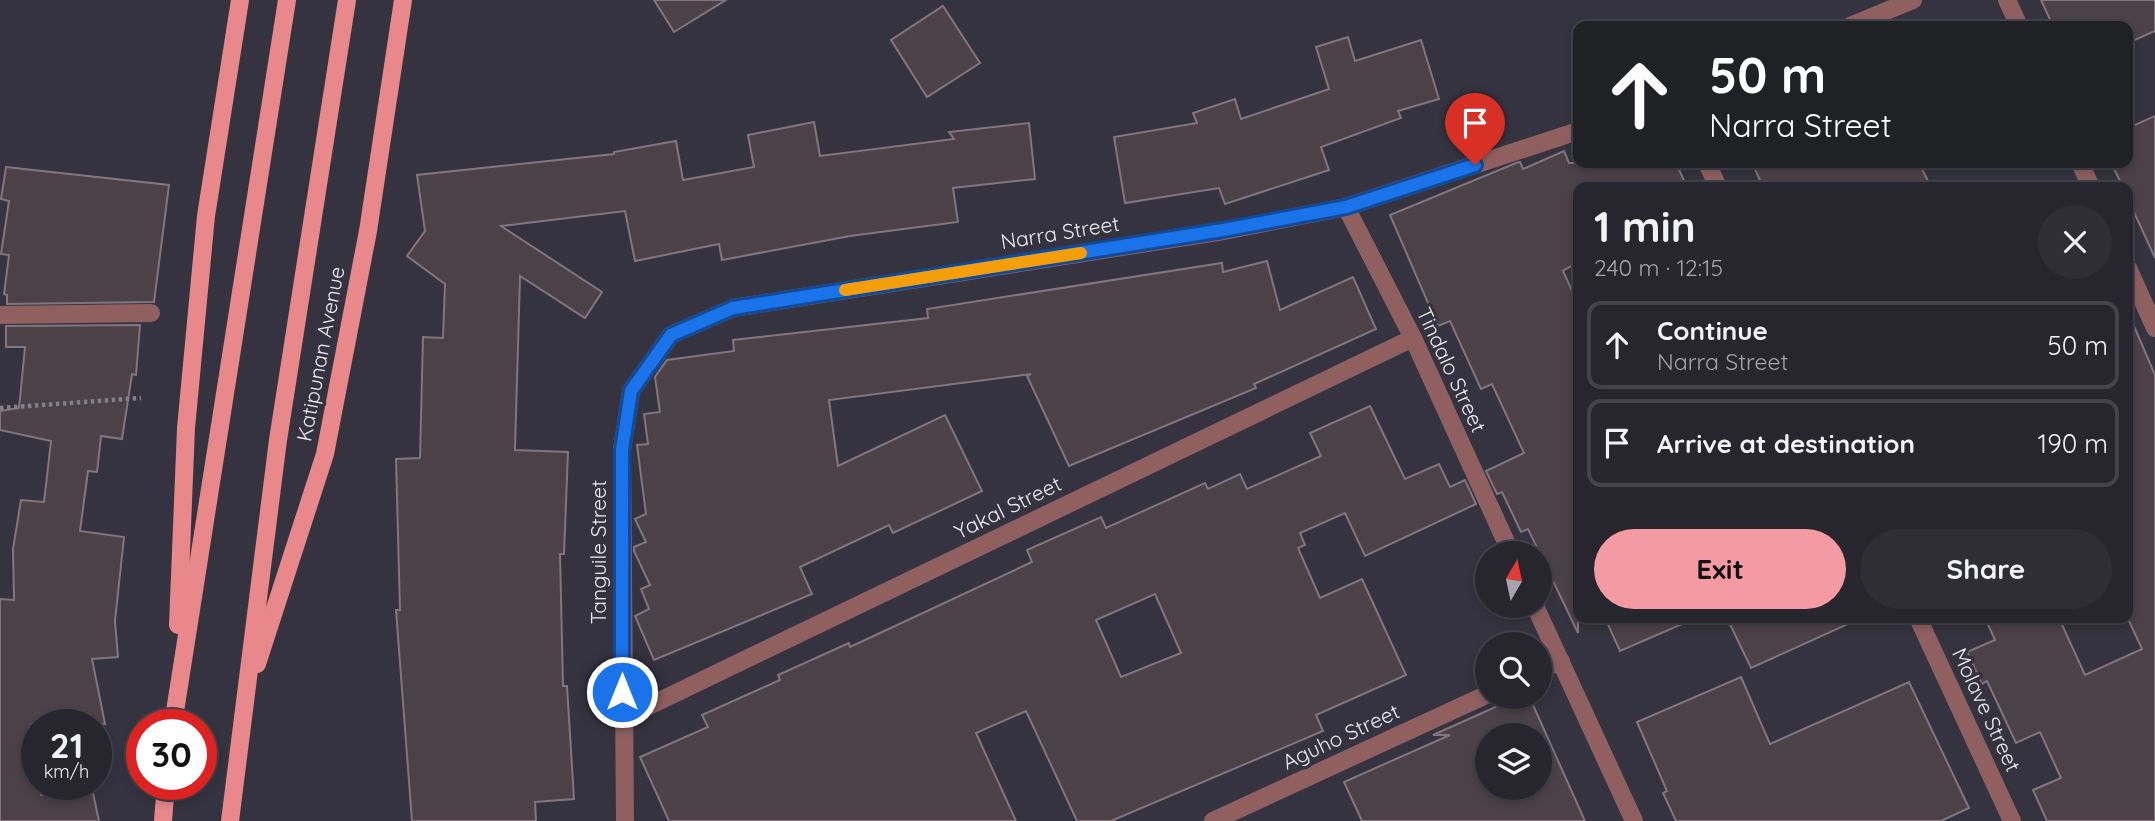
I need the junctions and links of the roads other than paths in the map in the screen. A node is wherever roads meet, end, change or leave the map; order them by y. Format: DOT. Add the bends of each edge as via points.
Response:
graph roads {
  1 [pos="240,0"];
  2 [pos="288,0"];
  3 [pos="347,0"];
  4 [pos="403,0"];
  5 [pos="1913,0"];
  6 [pos="2007,0"];
  7 [pos="1862,21"];
  8 [pos="2017,21"];
  9 [pos="1573,133"];
  10 [pos="1346,207"];
  11 [pos="2133,277"];
  12 [pos="2150,306"];
  13 [pos="151,313"];
  14 [pos="0,316"];
  15 [pos="2155,328"];
  16 [pos="1413,338"];
  17 [pos="622,450"];
  18 [pos="1506,541"];
  19 [pos="1541,618"];
  20 [pos="1920,623"];
  21 [pos="1561,661"];
  22 [pos="1552,665"];
  23 [pos="1475,700"];
  24 [pos="243,708"];
  25 [pos="173,709"];
  26 [pos="174,709"];
  27 [pos="622,719"];
  28 [pos="165,800"];
  29 [pos="163,821"];
  30 [pos="230,821"];
  31 [pos="625,821"];
  32 [pos="1213,821"];
  33 [pos="1634,821"];
  34 [pos="2012,821"];
  1 -- 25 [label="main road" via="206,216 186,428"];
  2 -- 26 [label="main road"];
  3 -- 24 [label="main road, Katipunan Avenue" via="278,440"];
  4 -- 24 [label="main road, Katipunan Avenue" via="368,231 325,454"];
  5 -- 7 [label="street"];
  6 -- 8 [label="street"];
  9 -- 10 [label="street, Narra Street"];
  10 -- 16 [label="street, Tindalo Street"];
  10 -- 17 [label="street, Narra Street" via="1210,233 733,308 671,335 631,391"];
  11 -- 12 [label="street"];
  12 -- 15 [label="street"];
  13 -- 14 [label="street"];
  16 -- 18 [label="street, Tindalo Street"];
  16 -- 27 [label="street, Yakal Street"];
  17 -- 27 [label="street, Tanguile Street"];
  19 -- 21 [label="street"];
  20 -- 34 [label="street, Molave Street"];
  21 -- 22 [label="street"];
  21 -- 33 [label="street"];
  23 -- 32 [label="street, Aguho Street"];
  24 -- 30 [label="main road, Katipunan Avenue"];
  27 -- 31 [label="street, Tanguile Street"];
  28 -- 29 [label="main road"];
}
